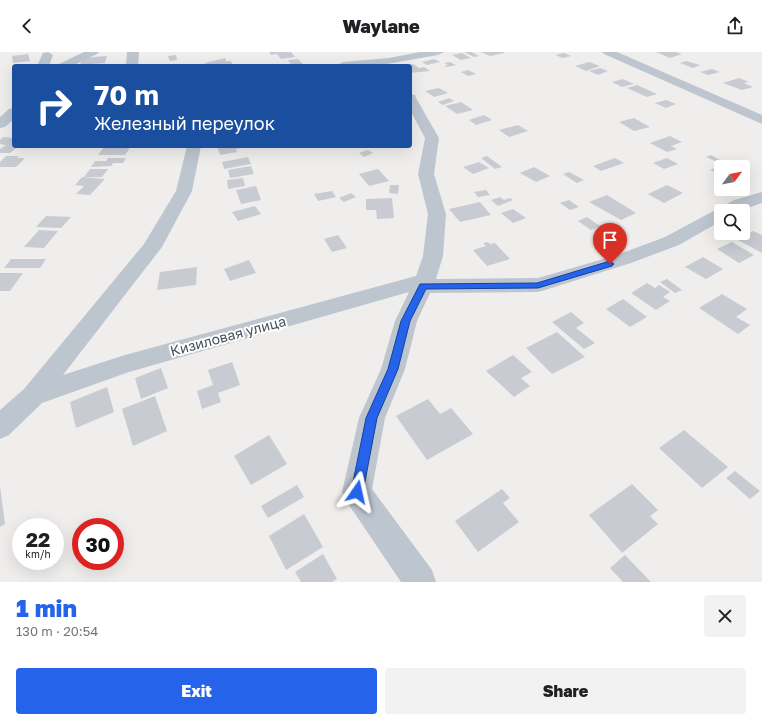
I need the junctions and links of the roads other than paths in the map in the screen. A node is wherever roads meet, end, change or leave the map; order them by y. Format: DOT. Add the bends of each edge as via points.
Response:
graph roads {
  1 [pos="93,52"];
  2 [pos="133,52"];
  3 [pos="370,52"];
  4 [pos="438,52"];
  5 [pos="608,52"];
  6 [pos="67,64"];
  7 [pos="132,64"];
  8 [pos="391,64"];
  9 [pos="412,102"];
  10 [pos="12,114"];
  11 [pos="762,120"];
  12 [pos="0,124"];
  13 [pos="194,148"];
  14 [pos="762,197"];
  15 [pos="740,204"];
  16 [pos="714,218"];
  17 [pos="424,283"];
  18 [pos="33,396"];
  19 [pos="0,427"];
  20 [pos="420,582"];
  1 -- 6 [label="street"];
  2 -- 7 [label="street"];
  3 -- 8 [label="street"];
  4 -- 8 [label="street"];
  5 -- 11 [label="street"];
  9 -- 17 [label="street" via="432,138 426,174 437,214 433,256"];
  10 -- 12 [label="street"];
  13 -- 18 [label="street, Кизиловая улица" via="184,191 152,247"];
  14 -- 15 [label="street"];
  16 -- 17 [label="street, Кизиловая улица" via="672,241 624,259 538,285"];
  17 -- 18 [label="street, Кизиловая улица" via="125,364"];
  17 -- 20 [label="street" via="406,321 393,369 372,418 357,492"];
  18 -- 19 [label="street, Кизиловая улица"];
}
